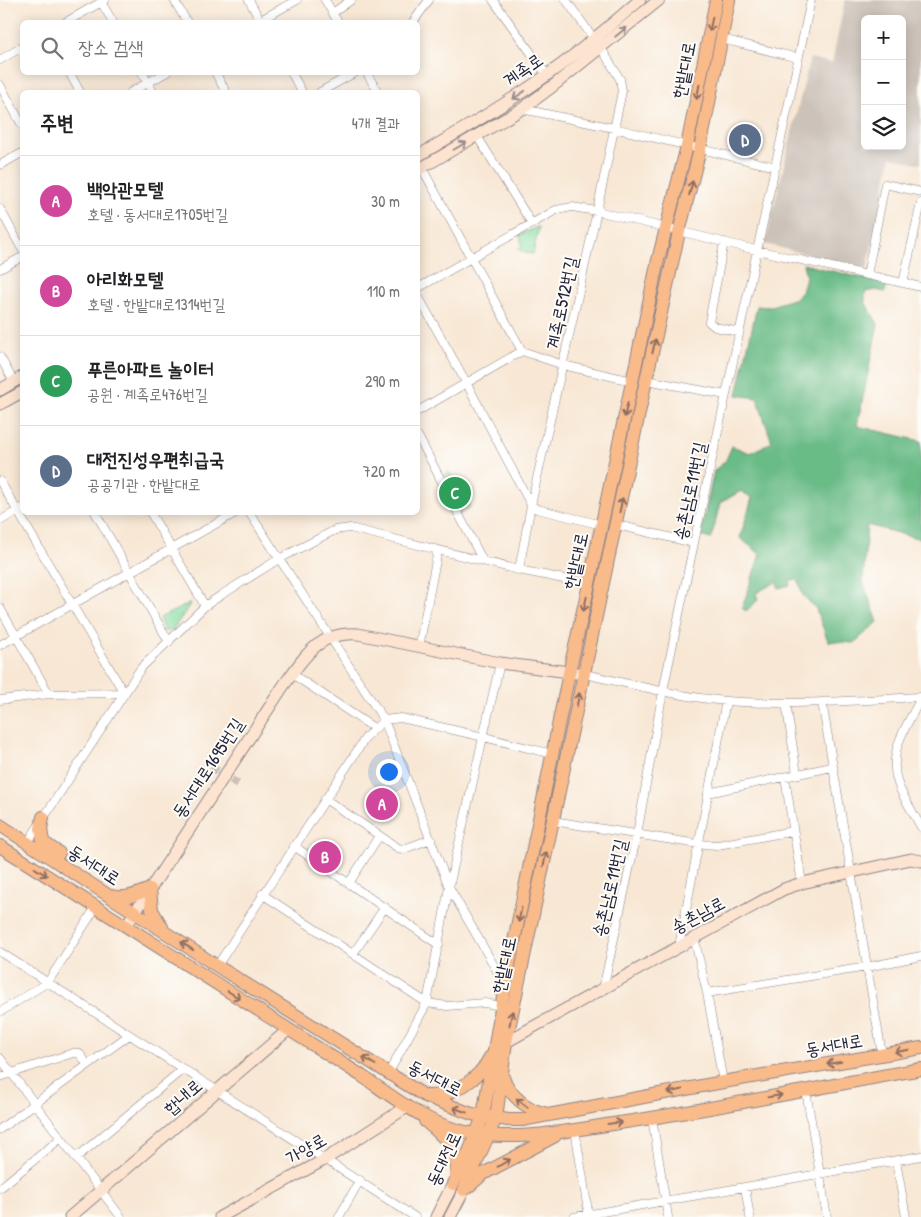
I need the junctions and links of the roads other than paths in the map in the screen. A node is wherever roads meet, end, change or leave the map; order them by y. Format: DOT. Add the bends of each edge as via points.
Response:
graph roads {
  1 [pos="174,0"];
  2 [pos="249,0"];
  3 [pos="297,0"];
  4 [pos="325,0"];
  5 [pos="351,0"];
  6 [pos="429,0"];
  7 [pos="493,0"];
  8 [pos="566,0"];
  9 [pos="659,0"];
  10 [pos="729,0"];
  11 [pos="811,0"];
  12 [pos="103,1"];
  13 [pos="716,1"];
  14 [pos="634,2"];
  15 [pos="333,13"];
  16 [pos="70,20"];
  17 [pos="112,20"];
  18 [pos="186,20"];
  19 [pos="258,20"];
  20 [pos="262,20"];
  21 [pos="337,20"];
  22 [pos="414,20"];
  23 [pos="722,39"];
  24 [pos="598,43"];
  25 [pos="20,49"];
  26 [pos="798,58"];
  27 [pos="0,60"];
  28 [pos="71,75"];
  29 [pos="144,75"];
  30 [pos="161,75"];
  31 [pos="217,75"];
  32 [pos="293,75"];
  33 [pos="351,75"];
  34 [pos="368,75"];
  35 [pos="547,76"];
  36 [pos="148,83"];
  37 [pos="0,85"];
  38 [pos="79,90"];
  39 [pos="135,90"];
  40 [pos="152,90"];
  41 [pos="225,90"];
  42 [pos="301,90"];
  43 [pos="324,90"];
  44 [pos="377,90"];
  45 [pos="522,109"];
  46 [pos="20,121"];
  47 [pos="614,128"];
  48 [pos="477,136"];
  49 [pos="688,146"];
  50 [pos="700,149"];
  51 [pos="20,154"];
  52 [pos="420,155"];
  53 [pos="0,165"];
  54 [pos="776,167"];
  55 [pos="420,169"];
  56 [pos="921,192"];
  57 [pos="921,203"];
  58 [pos="0,209"];
  59 [pos="597,211"];
  60 [pos="532,224"];
  61 [pos="665,228"];
  62 [pos="680,232"];
  63 [pos="724,242"];
  64 [pos="20,245"];
  65 [pos="756,250"];
  66 [pos="20,258"];
  67 [pos="470,258"];
  68 [pos="0,269"];
  69 [pos="867,275"];
  70 [pos="903,283"];
  71 [pos="420,287"];
  72 [pos="921,287"];
  73 [pos="420,300"];
  74 [pos="739,332"];
  75 [pos="522,351"];
  76 [pos="0,357"];
  77 [pos="563,365"];
  78 [pos="18,380"];
  79 [pos="646,380"];
  80 [pos="632,381"];
  81 [pos="467,384"];
  82 [pos="0,390"];
  83 [pos="20,393"];
  84 [pos="726,395"];
  85 [pos="0,404"];
  86 [pos="420,410"];
  87 [pos="420,440"];
  88 [pos="0,481"];
  89 [pos="531,505"];
  90 [pos="20,510"];
  91 [pos="23,515"];
  92 [pos="97,515"];
  93 [pos="152,515"];
  94 [pos="232,515"];
  95 [pos="251,515"];
  96 [pos="0,521"];
  97 [pos="602,525"];
  98 [pos="617,525"];
  99 [pos="694,543"];
  100 [pos="171,548"];
  101 [pos="438,550"];
  102 [pos="279,559"];
  103 [pos="483,561"];
  104 [pos="519,570"];
  105 [pos="129,572"];
  106 [pos="589,584"];
  107 [pos="72,605"];
  108 [pos="205,606"];
  109 [pos="0,608"];
  110 [pos="16,636"];
  111 [pos="329,637"];
  112 [pos="169,642"];
  113 [pos="0,645"];
  114 [pos="419,647"];
  115 [pos="500,663"];
  116 [pos="568,673"];
  117 [pos="292,674"];
  118 [pos="584,674"];
  119 [pos="663,690"];
  120 [pos="124,692"];
  121 [pos="49,694"];
  122 [pos="921,698"];
  123 [pos="0,700"];
  124 [pos="726,701"];
  125 [pos="822,702"];
  126 [pos="786,703"];
  127 [pos="384,720"];
  128 [pos="374,728"];
  129 [pos="484,736"];
  130 [pos="552,754"];
  131 [pos="832,767"];
  132 [pos="797,774"];
  133 [pos="785,778"];
  134 [pos="708,793"];
  135 [pos="325,799"];
  136 [pos="921,806"];
  137 [pos="912,811"];
  138 [pos="44,817"];
  139 [pos="553,821"];
  140 [pos="0,825"];
  141 [pos="921,827"];
  142 [pos="793,830"];
  143 [pos="637,834"];
  144 [pos="380,836"];
  145 [pos="430,839"];
  146 [pos="28,842"];
  147 [pos="698,844"];
  148 [pos="0,846"];
  149 [pos="294,846"];
  150 [pos="921,861"];
  151 [pos="74,872"];
  152 [pos="850,873"];
  153 [pos="349,883"];
  154 [pos="802,883"];
  155 [pos="449,887"];
  156 [pos="150,889"];
  157 [pos="262,894"];
  158 [pos="109,895"];
  159 [pos="96,907"];
  160 [pos="385,907"];
  161 [pos="135,912"];
  162 [pos="126,926"];
  163 [pos="168,934"];
  164 [pos="694,937"];
  165 [pos="681,944"];
  166 [pos="439,945"];
  167 [pos="0,952"];
  168 [pos="353,954"];
  169 [pos="921,956"];
  170 [pos="217,966"];
  171 [pos="867,967"];
  172 [pos="48,982"];
  173 [pos="505,985"];
  174 [pos="603,989"];
  175 [pos="707,992"];
  176 [pos="426,1003"];
  177 [pos="501,1006"];
  178 [pos="0,1012"];
  179 [pos="288,1030"];
  180 [pos="129,1035"];
  181 [pos="506,1042"];
  182 [pos="921,1048"];
  183 [pos="493,1051"];
  184 [pos="882,1054"];
  185 [pos="0,1058"];
  186 [pos="88,1065"];
  187 [pos="183,1069"];
  188 [pos="921,1069"];
  189 [pos="12,1074"];
  190 [pos="388,1074"];
  191 [pos="502,1075"];
  192 [pos="0,1077"];
  193 [pos="723,1082"];
  194 [pos="806,1090"];
  195 [pos="217,1091"];
  196 [pos="425,1096"];
  197 [pos="35,1104"];
  198 [pos="413,1111"];
  199 [pos="555,1114"];
  200 [pos="490,1117"];
  201 [pos="652,1118"];
  202 [pos="0,1129"];
  203 [pos="571,1130"];
  204 [pos="482,1134"];
  205 [pos="61,1138"];
  206 [pos="921,1156"];
  207 [pos="76,1158"];
  208 [pos="324,1160"];
  209 [pos="896,1161"];
  210 [pos="820,1174"];
  211 [pos="360,1180"];
  212 [pos="458,1187"];
  213 [pos="745,1187"];
  214 [pos="0,1188"];
  215 [pos="101,1191"];
  216 [pos="666,1200"];
  217 [pos="588,1215"];
  218 [pos="575,1216"];
  219 [pos="669,1216"];
  220 [pos="70,1217"];
  221 [pos="121,1217"];
  222 [pos="220,1217"];
  223 [pos="339,1217"];
  224 [pos="415,1217"];
  225 [pos="436,1217"];
  226 [pos="450,1217"];
  227 [pos="750,1217"];
  228 [pos="827,1217"];
  229 [pos="906,1217"];
  1 -- 18 [label="street"];
  2 -- 19 [label="street"];
  3 -- 20 [label="street"];
  4 -- 15 [label="street"];
  5 -- 15 [label="street"];
  6 -- 22 [label="street"];
  7 -- 35 [label="street"];
  8 -- 24 [label="street, 계족로512번길"];
  24 -- 9 [label="street, 계족로, one-way"];
  10 -- 23 [label="main road, 한밭대로"];
  11 -- 26 [label="street, 송촌남로11번길"];
  12 -- 16 [label="street"];
  12 -- 17 [label="street"];
  13 -- 49 [label="main road, 한밭대로, one-way"];
  14 -- 24 [label="street, 계족로"];
  15 -- 21 [label="street"];
  23 -- 26 [label="street, 한밭대로"];
  23 -- 50 [label="main road, 한밭대로"];
  24 -- 35 [label="street, 계족로"];
  24 -- 45 [label="street, 계족로"];
  24 -- 47 [label="street, 계족로512번길" via="614,67 621,85"];
  25 -- 27 [label="street"];
  26 -- 54 [label="street, 송촌남로11번길"];
  28 -- 38 [label="street"];
  29 -- 36 [label="street"];
  30 -- 36 [label="street"];
  31 -- 41 [label="street"];
  32 -- 42 [label="street"];
  33 -- 43 [label="street"];
  34 -- 44 [label="street"];
  35 -- 52 [label="street, 계족로, one-way"];
  36 -- 39 [label="street"];
  36 -- 40 [label="street"];
  37 -- 46 [label="street"];
  45 -- 47 [label="street, 계족로"];
  45 -- 48 [label="street, 계족로"];
  47 -- 49 [label="street"];
  47 -- 59 [label="street, 계족로512번길"];
  55 -- 48 [label="street, 계족로, one-way"];
  48 -- 60 [label="street"];
  49 -- 50 [label="street"];
  49 -- 61 [label="main road, 한밭대로"];
  50 -- 54 [label="street"];
  62 -- 50 [label="main road, 한밭대로, one-way"];
  51 -- 53 [label="street"];
  54 -- 65 [label="street, 송촌남로11번길"];
  55 -- 67 [label="street"];
  56 -- 69 [label="street" via="885,184"];
  57 -- 70 [label="street"];
  58 -- 64 [label="street"];
  59 -- 60 [label="street" via="572,207 556,210"];
  59 -- 61 [label="street"];
  59 -- 77 [label="street, 계족로512번길"];
  60 -- 67 [label="street"];
  61 -- 62 [label="street"];
  61 -- 80 [label="main road, 한밭대로"];
  62 -- 63 [label="street"];
  79 -- 62 [label="main road, 한밭대로, one-way"];
  63 -- 65 [label="street"];
  63 -- 74 [label="street" via="709,322 715,327"];
  65 -- 69 [label="street"];
  65 -- 74 [label="street, 송촌남로11번길"];
  66 -- 68 [label="street"];
  67 -- 71 [label="street"];
  67 -- 75 [label="street"];
  69 -- 70 [label="street"];
  70 -- 72 [label="street"];
  73 -- 81 [label="street"];
  74 -- 84 [label="street, 송촌남로11번길"];
  75 -- 77 [label="street"];
  75 -- 81 [label="street"];
  76 -- 78 [label="street"];
  77 -- 80 [label="street"];
  77 -- 89 [label="street, 계족로512번길"];
  78 -- 82 [label="street"];
  79 -- 84 [label="street"];
  98 -- 79 [label="main road, 한밭대로, one-way"];
  80 -- 97 [label="main road, 한밭대로, one-way"];
  81 -- 86 [label="street"];
  81 -- 89 [label="street"];
  83 -- 85 [label="street"];
  84 -- 99 [label="street, 송촌남로11번길"];
  87 -- 103 [label="street"];
  88 -- 90 [label="street"];
  89 -- 97 [label="street"];
  89 -- 104 [label="street, 계족로512번길"];
  90 -- 96 [label="street"];
  91 -- 107 [label="street"];
  92 -- 105 [label="street"];
  93 -- 100 [label="street"];
  94 -- 100 [label="street"];
  95 -- 102 [label="street"];
  97 -- 106 [label="main road, 한밭대로"];
  98 -- 99 [label="street"];
  98 -- 118 [label="main road, 한밭대로"];
  99 -- 119 [label="street, 송촌남로11번길"];
  100 -- 105 [label="street"];
  100 -- 108 [label="street"];
  101 -- 102 [label="street" via="350,528 335,530"];
  101 -- 103 [label="street"];
  101 -- 114 [label="street"];
  102 -- 108 [label="street"];
  102 -- 111 [label="street"];
  103 -- 104 [label="street"];
  104 -- 106 [label="street"];
  105 -- 107 [label="street"];
  105 -- 112 [label="street"];
  106 -- 116 [label="main road, 한밭대로, one-way"];
  107 -- 110 [label="street"];
  107 -- 120 [label="street"];
  108 -- 112 [label="street"];
  109 -- 110 [label="street"];
  110 -- 113 [label="street"];
  110 -- 121 [label="street"];
  111 -- 114 [label="street, 동서대로1695번길" via="344,632"];
  111 -- 117 [label="street, 동서대로1695번길" via="311,650"];
  111 -- 127 [label="street"];
  112 -- 120 [label="street" via="141,668"];
  114 -- 115 [label="street, 동서대로1695번길"];
  115 -- 116 [label="street, 동서대로1695번길"];
  115 -- 129 [label="street"];
  116 -- 118 [label="street, 동서대로1695번길"];
  116 -- 130 [label="main road, 한밭대로"];
  117 -- 128 [label="street"];
  117 -- 156 [label="street, 동서대로1695번길"];
  118 -- 119 [label="street"];
  139 -- 118 [label="main road, 한밭대로, one-way"];
  119 -- 124 [label="street"];
  119 -- 143 [label="street, 송촌남로11번길"];
  120 -- 121 [label="street"];
  120 -- 138 [label="street"];
  121 -- 123 [label="street"];
  122 -- 125 [label="street"];
  122 -- 137 [label="street" via="895,749 894,772"];
  124 -- 126 [label="street"];
  124 -- 134 [label="street"];
  125 -- 126 [label="street"];
  125 -- 131 [label="street"];
  126 -- 132 [label="street"];
  127 -- 128 [label="street"];
  127 -- 129 [label="street" via="401,718"];
  127 -- 145 [label="street, 한밭대로"];
  128 -- 135 [label="street"];
  129 -- 130 [label="street"];
  129 -- 155 [label="street"];
  130 -- 173 [label="main road, 한밭대로, one-way"];
  131 -- 132 [label="street"];
  131 -- 152 [label="street"];
  132 -- 133 [label="street"];
  133 -- 134 [label="street"];
  133 -- 142 [label="street"];
  134 -- 147 [label="street"];
  135 -- 144 [label="street"];
  135 -- 149 [label="street"];
  136 -- 137 [label="street"];
  137 -- 141 [label="street"];
  138 -- 146 [label="street"];
  138 -- 151 [label="main road" via="41,829 44,842 71,863"];
  139 -- 143 [label="street"];
  181 -- 139 [label="main road, 한밭대로, one-way"];
  140 -- 146 [label="main road, 동서대로"];
  142 -- 147 [label="street" via="718,845"];
  142 -- 154 [label="street"];
  143 -- 147 [label="street"];
  143 -- 174 [label="street, 송촌남로11번길"];
  144 -- 145 [label="street" via="401,849"];
  144 -- 153 [label="street"];
  145 -- 155 [label="street, 한밭대로"];
  146 -- 151 [label="main road, 동서대로"];
  147 -- 165 [label="street"];
  148 -- 159 [label="main road, 동서대로, one-way"];
  149 -- 153 [label="street"];
  149 -- 157 [label="street"];
  150 -- 152 [label="street, 송촌남로" via="911,859"];
  151 -- 158 [label="main road, 동서대로"];
  152 -- 154 [label="street, 송촌남로"];
  152 -- 171 [label="street"];
  153 -- 160 [label="street"];
  154 -- 164 [label="street, 송촌남로" via="784,889"];
  155 -- 166 [label="street"];
  155 -- 173 [label="street, 한밭대로"];
  156 -- 158 [label="main road" via="133,896"];
  156 -- 161 [label="street, 동서대로1695번길"];
  156 -- 163 [label="main road" via="155,918"];
  157 -- 168 [label="street"];
  157 -- 170 [label="street"];
  158 -- 161 [label="main road, 동서대로"];
  159 -- 162 [label="main road, 동서대로"];
  159 -- 172 [label="street"];
  160 -- 166 [label="street"];
  160 -- 168 [label="street"];
  161 -- 162 [label="street, 동서대로1695번길"];
  161 -- 163 [label="main road, 동서대로"];
  162 -- 179 [label="main road, 동서대로, one-way"];
  170 -- 163 [label="main road, 동서대로, one-way"];
  164 -- 165 [label="street, 송촌남로"];
  164 -- 175 [label="street"];
  165 -- 174 [label="street, 송촌남로"];
  166 -- 176 [label="street"];
  167 -- 172 [label="street"];
  168 -- 176 [label="street"];
  169 -- 171 [label="street"];
  190 -- 170 [label="main road, 동서대로, one-way"];
  171 -- 175 [label="street"];
  171 -- 184 [label="street"];
  172 -- 178 [label="street"];
  172 -- 180 [label="street"];
  173 -- 177 [label="main road, 한밭대로"];
  174 -- 181 [label="street, 송촌남로"];
  175 -- 193 [label="street"];
  176 -- 177 [label="street"];
  176 -- 190 [label="street"];
  177 -- 183 [label="main road, 한밭대로"];
  179 -- 195 [label="street, 합내로"];
  179 -- 198 [label="main road, 동서대로"];
  180 -- 186 [label="street"];
  180 -- 187 [label="street"];
  181 -- 191 [label="main road, 한밭대로"];
  182 -- 184 [label="main road, 동서대로, one-way"];
  183 -- 196 [label="main road" via="482,1069 462,1086 442,1095"];
  183 -- 200 [label="main road, 한밭대로"];
  184 -- 193 [label="main road, 동서대로, one-way"];
  185 -- 189 [label="street"];
  186 -- 189 [label="street" via="79,1053 73,1052"];
  186 -- 197 [label="street"];
  187 -- 195 [label="street"];
  187 -- 207 [label="street"];
  188 -- 194 [label="main road, 동서대로"];
  189 -- 192 [label="street"];
  189 -- 197 [label="street"];
  190 -- 196 [label="main road, 동서대로"];
  199 -- 191 [label="main road, one-way" via="539,1112 522,1104"];
  191 -- 200 [label="main road, 한밭대로"];
  193 -- 199 [label="main road, 동서대로, one-way"];
  201 -- 194 [label="main road, 동서대로, one-way"];
  194 -- 210 [label="street"];
  195 -- 208 [label="street"];
  195 -- 215 [label="street, 합내로"];
  200 -- 196 [label="main road, 동서대로, one-way"];
  197 -- 202 [label="street"];
  197 -- 205 [label="street"];
  198 -- 204 [label="main road, 동서대로" via="455,1129"];
  198 -- 208 [label="street, 가양로"];
  198 -- 212 [label="main road" via="447,1141 455,1155"];
  199 -- 200 [label="main road, 동서대로" via="514,1120"];
  200 -- 204 [label="main road, 동대전로"];
  203 -- 201 [label="main road, 동서대로, one-way"];
  201 -- 216 [label="street"];
  203 -- 204 [label="main road, 동서대로" via="516,1137"];
  212 -- 203 [label="main road, one-way"];
  203 -- 217 [label="street"];
  204 -- 212 [label="main road, 동대전로"];
  205 -- 207 [label="street"];
  205 -- 214 [label="street"];
  206 -- 209 [label="street"];
  207 -- 215 [label="street"];
  208 -- 211 [label="street"];
  208 -- 222 [label="street, 가양로"];
  209 -- 210 [label="street"];
  209 -- 229 [label="street"];
  210 -- 213 [label="street"];
  210 -- 228 [label="street"];
  211 -- 223 [label="street"];
  211 -- 224 [label="street"];
  212 -- 225 [label="street, 동대전로"];
  212 -- 226 [label="street, 동대전로"];
  213 -- 216 [label="street"];
  213 -- 227 [label="street"];
  215 -- 220 [label="street, 합내로"];
  215 -- 221 [label="street"];
  216 -- 217 [label="street"];
  216 -- 219 [label="street"];
  217 -- 218 [label="street"];
}
